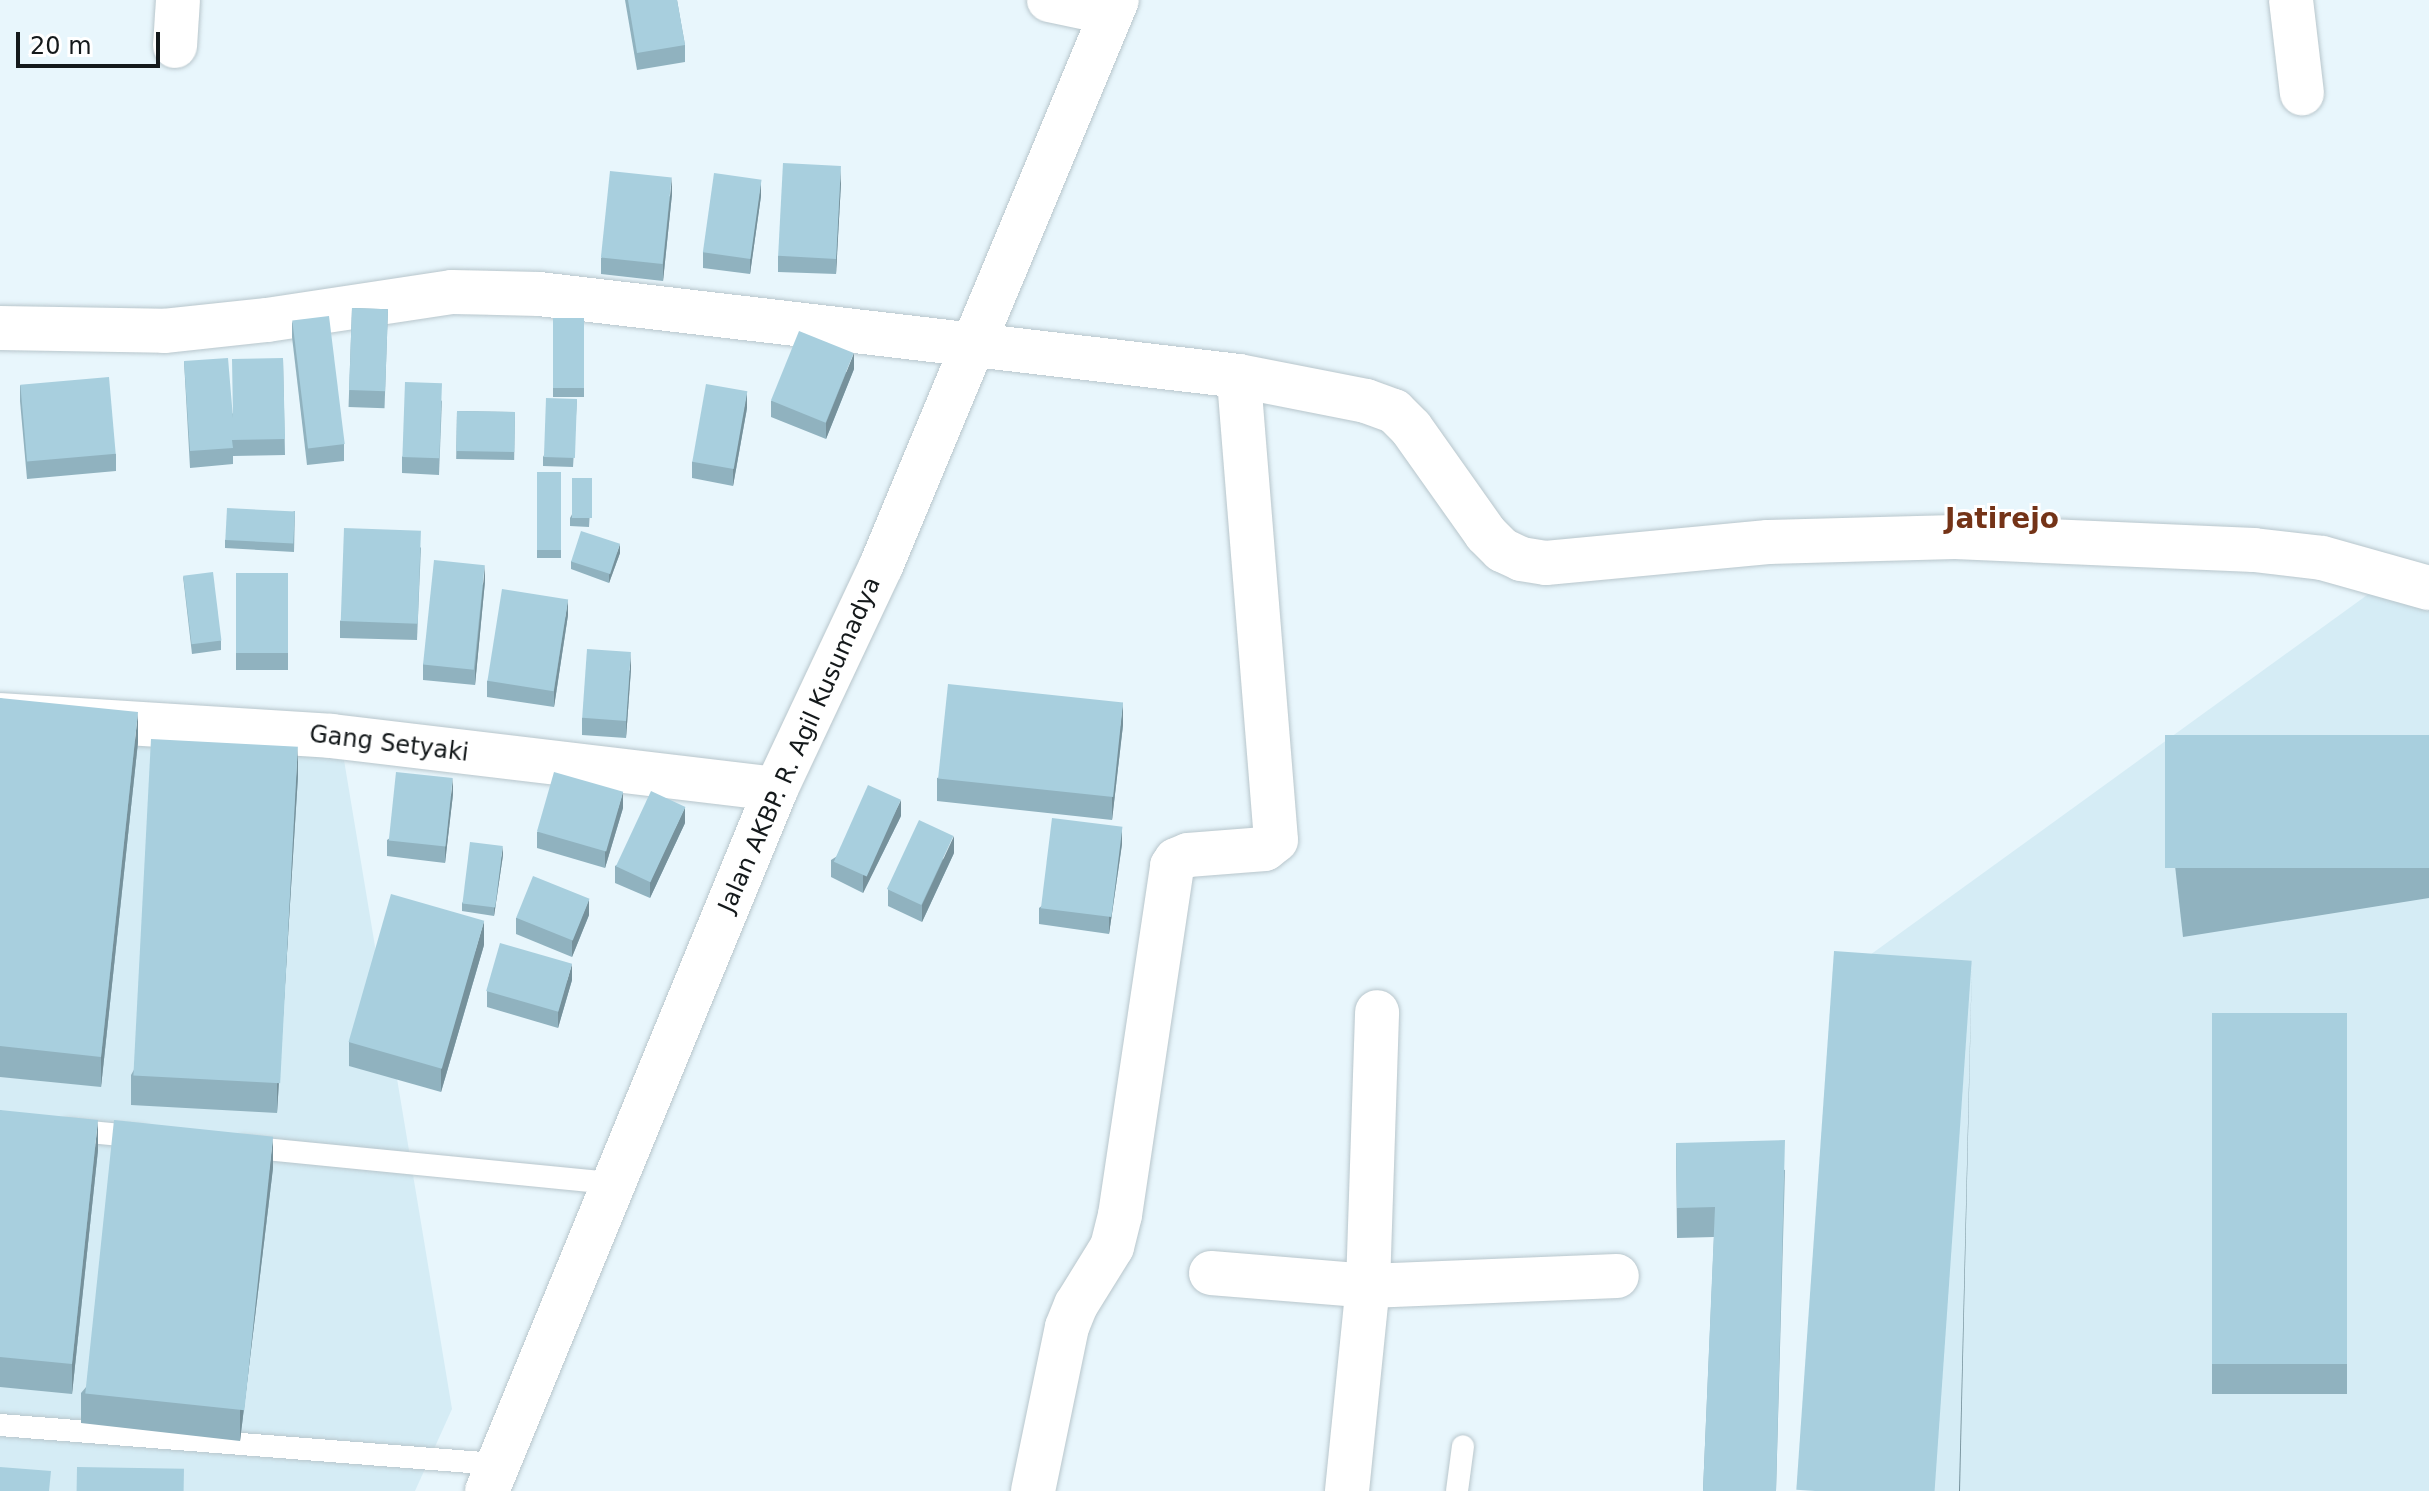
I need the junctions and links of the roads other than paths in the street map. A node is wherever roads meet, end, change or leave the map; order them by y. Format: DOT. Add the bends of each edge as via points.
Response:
graph roads {
  1 [pos="178,0"];
  2 [pos="1049,0"];
  3 [pos="2291,0"];
  4 [pos="1114,6"];
  5 [pos="175,46"];
  6 [pos="2302,93"];
  7 [pos="0,328"];
  8 [pos="972,342"];
  9 [pos="1239,376"];
  10 [pos="2429,588"];
  11 [pos="0,715"];
  12 [pos="776,789"];
  13 [pos="1377,1012"];
  14 [pos="47,1127"];
  15 [pos="157,1138"];
  16 [pos="220,1144"];
  17 [pos="612,1183"];
  18 [pos="1211,1273"];
  19 [pos="1617,1276"];
  20 [pos="1368,1286"];
  21 [pos="0,1425"];
  22 [pos="1463,1446"];
  23 [pos="492,1477"];
  24 [pos="1033,1491"];
  25 [pos="1347,1491"];
  26 [pos="1457,1491"];
  1 -- 5 [label="street"];
  2 -- 4 [label="street"];
  3 -- 6 [label="street"];
  4 -- 8 [label="street, Jalan AKBP. R. Agil Kusumadya"];
  7 -- 8 [label="street" via="177,330 452,292 510,293"];
  8 -- 9 [label="street"];
  8 -- 12 [label="street, Jalan AKBP. R. Agil Kusumadya" via="881,566"];
  9 -- 10 [label="street" via="1394,411 1486,534 1521,559 1546,563 1768,542 1955,537 2254,550 2322,558"];
  9 -- 24 [label="street" via="1276,840 1265,849 1188,855 1172,866 1120,1215 1112,1247 1067,1327"];
  11 -- 12 [label="street, Gang Setyaki" via="331,736"];
  12 -- 17 [label="street, Jalan AKBP. R. Agil Kusumadya"];
  13 -- 20 [label="street"];
  14 -- 15 [label="lane"];
  16 -- 17 [label="lane"];
  17 -- 23 [label="street, Jalan AKBP. R. Agil Kusumadya"];
  18 -- 20 [label="street"];
  19 -- 20 [label="street"];
  20 -- 25 [label="street"];
  21 -- 23 [label="lane"];
  22 -- 26 [label="lane"];
}
